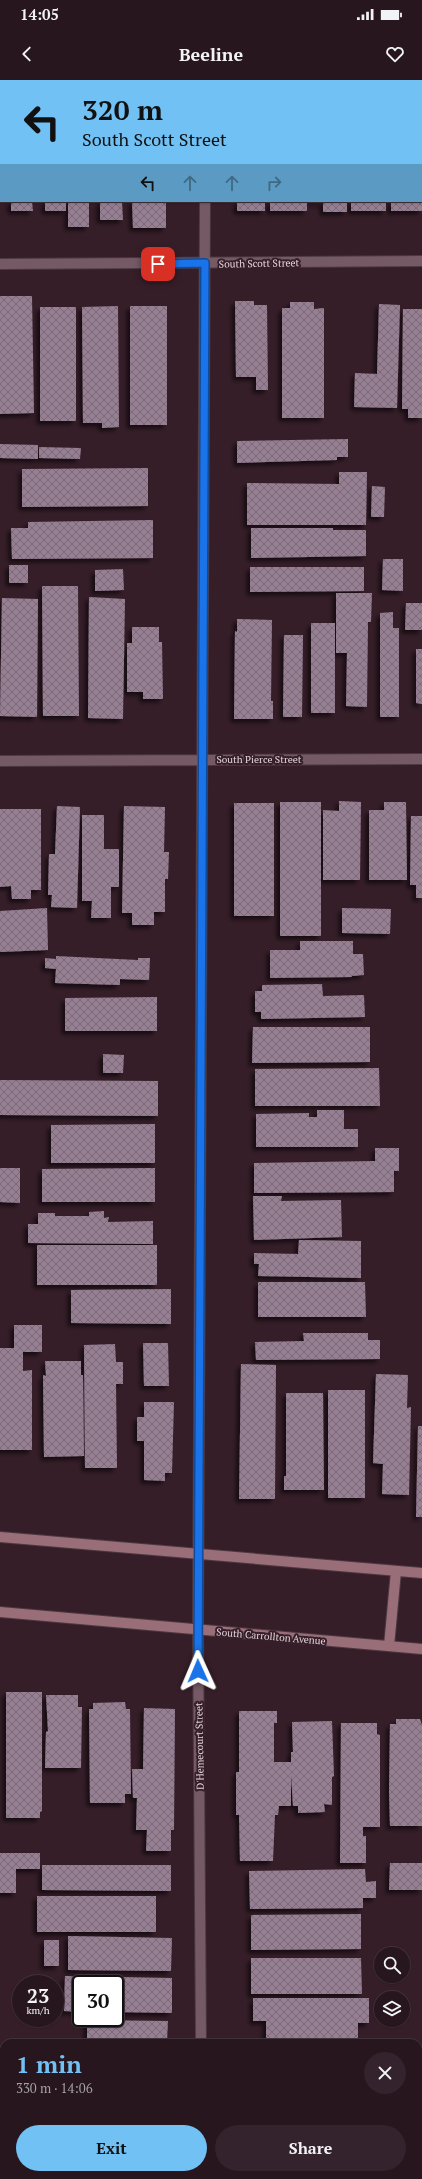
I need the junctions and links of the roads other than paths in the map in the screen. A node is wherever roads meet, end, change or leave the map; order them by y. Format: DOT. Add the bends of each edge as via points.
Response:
graph roads {
  1 [pos="205,202"];
  2 [pos="422,261"];
  3 [pos="205,263"];
  4 [pos="0,264"];
  5 [pos="203,759"];
  6 [pos="422,759"];
  7 [pos="0,761"];
  8 [pos="0,1537"];
  9 [pos="199,1555"];
  10 [pos="396,1571"];
  11 [pos="422,1573"];
  12 [pos="0,1612"];
  13 [pos="198,1630"];
  14 [pos="389,1646"];
  15 [pos="422,1649"];
  16 [pos="201,2039"];
  1 -- 3 [label="street, D'Hemecourt Street"];
  2 -- 3 [label="street, South Scott Street"];
  3 -- 4 [label="street, South Scott Street"];
  3 -- 5 [label="street, D'Hemecourt Street"];
  5 -- 6 [label="street, South Pierce Street"];
  5 -- 7 [label="street, South Pierce Street"];
  5 -- 9 [label="street, D'Hemecourt Street"];
  8 -- 9 [label="main road"];
  9 -- 10 [label="main road"];
  9 -- 13 [label="street, D'Hemecourt Street"];
  10 -- 11 [label="main road"];
  10 -- 14 [label="main road"];
  12 -- 13 [label="main road, South Carrollton Avenue"];
  13 -- 14 [label="main road, South Carrollton Avenue"];
  13 -- 16 [label="street, D'Hemecourt Street"];
  14 -- 15 [label="main road, South Carrollton Avenue"];
}
